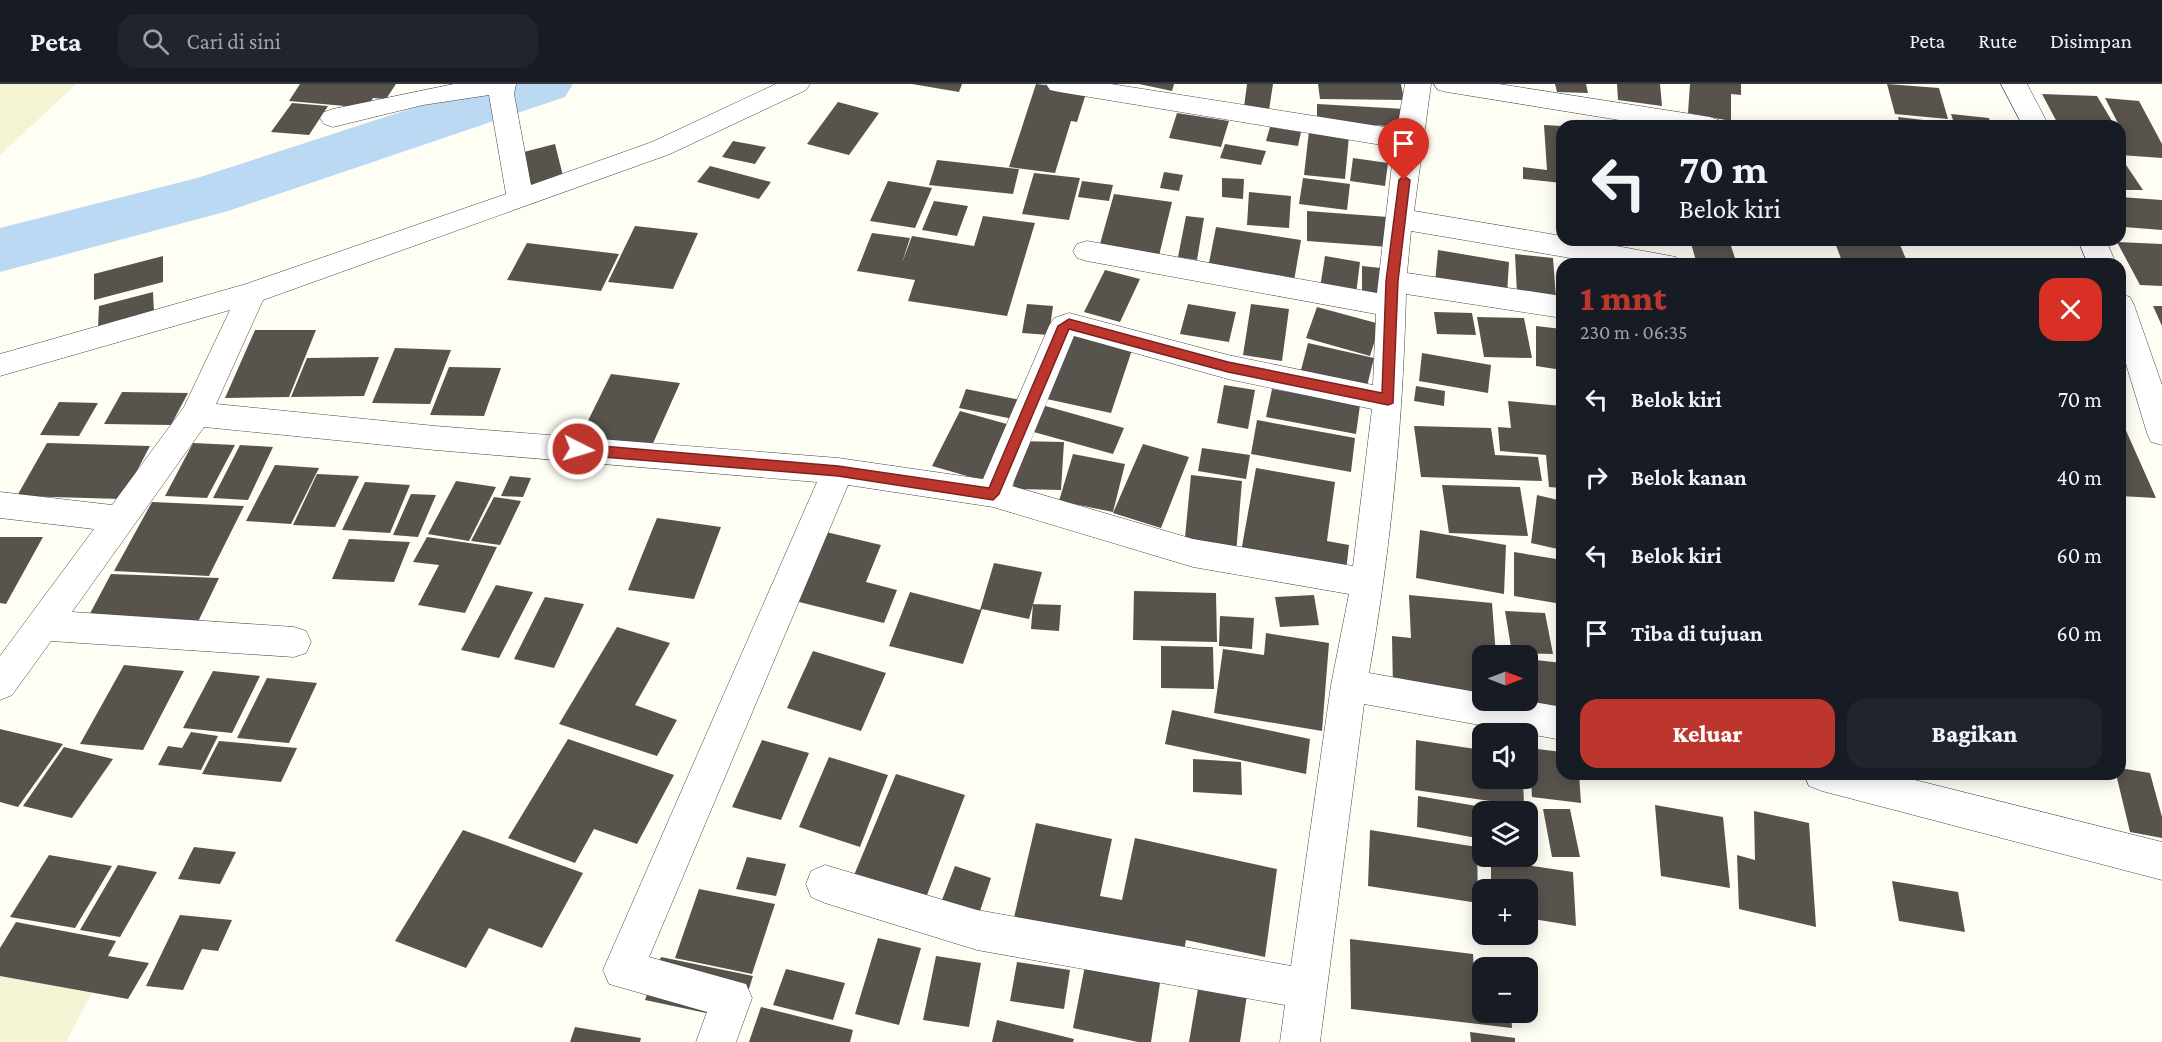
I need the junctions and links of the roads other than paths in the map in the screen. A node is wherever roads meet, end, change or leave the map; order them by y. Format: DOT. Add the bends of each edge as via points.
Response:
graph roads {
  1 [pos="797,84"];
  2 [pos="1059,84"];
  3 [pos="1418,84"];
  4 [pos="1447,84"];
  5 [pos="2014,84"];
  6 [pos="502,88"];
  7 [pos="1594,96"];
  8 [pos="333,118"];
  9 [pos="1687,120"];
  10 [pos="2033,120"];
  11 [pos="1408,140"];
  12 [pos="520,199"];
  13 [pos="1401,219"];
  14 [pos="1556,245"];
  15 [pos="1560,246"];
  16 [pos="1087,251"];
  17 [pos="1631,258"];
  18 [pos="252,293"];
  19 [pos="1391,293"];
  20 [pos="1556,307"];
  21 [pos="2126,321"];
  22 [pos="0,365"];
  23 [pos="1388,400"];
  24 [pos="196,414"];
  25 [pos="2162,433"];
  26 [pos="838,471"];
  27 [pos="993,494"];
  28 [pos="0,505"];
  29 [pos="120,519"];
  30 [pos="1368,583"];
  31 [pos="44,624"];
  32 [pos="294,642"];
  33 [pos="0,684"];
  34 [pos="1349,685"];
  35 [pos="1556,723"];
  36 [pos="1845,780"];
  37 [pos="2162,861"];
  38 [pos="825,884"];
  39 [pos="1307,989"];
  40 [pos="717,1042"];
  41 [pos="1300,1042"];
  1 -- 12 [label="street" via="661,148"];
  2 -- 11 [label="street"];
  3 -- 11 [label="street"];
  4 -- 7 [label="street"];
  5 -- 10 [label="street"];
  6 -- 8 [label="street" via="423,97"];
  6 -- 12 [label="street"];
  7 -- 9 [label="street"];
  11 -- 13 [label="street"];
  12 -- 18 [label="street"];
  13 -- 14 [label="street"];
  13 -- 19 [label="street"];
  15 -- 17 [label="street"];
  16 -- 19 [label="street"];
  18 -- 22 [label="street"];
  18 -- 24 [label="street"];
  19 -- 20 [label="street"];
  19 -- 23 [label="street"];
  21 -- 25 [label="street"];
  23 -- 27 [label="street" via="1228,367 1069,324 1064,326"];
  23 -- 30 [label="street"];
  24 -- 26 [label="street"];
  24 -- 29 [label="street"];
  26 -- 27 [label="street"];
  26 -- 40 [label="street" via="623,970 732,998"];
  27 -- 30 [label="street" via="1193,553"];
  28 -- 29 [label="street"];
  29 -- 31 [label="street"];
  30 -- 34 [label="street"];
  31 -- 32 [label="street"];
  31 -- 33 [label="street"];
  34 -- 35 [label="street"];
  34 -- 39 [label="street"];
  36 -- 37 [label="street"];
  38 -- 39 [label="street" via="977,930"];
  39 -- 41 [label="street"];
}
